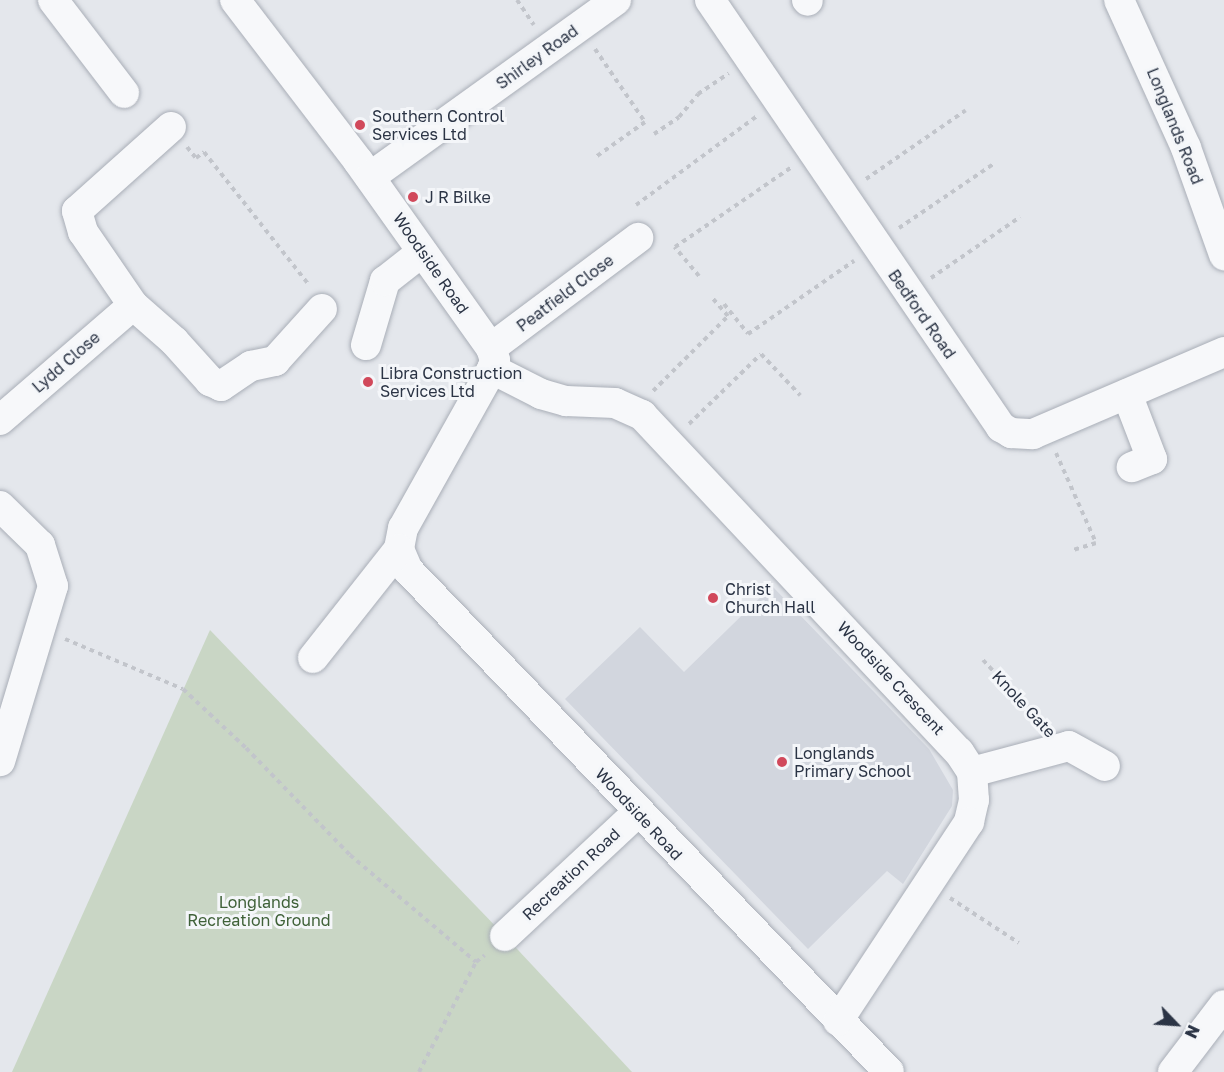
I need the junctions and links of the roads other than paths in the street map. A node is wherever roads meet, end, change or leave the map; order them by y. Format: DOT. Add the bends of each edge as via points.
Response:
graph roads {
  1 [pos="53,0"];
  2 [pos="235,0"];
  3 [pos="616,0"];
  4 [pos="710,0"];
  5 [pos="1119,0"];
  6 [pos="124,93"];
  7 [pos="171,128"];
  8 [pos="370,177"];
  9 [pos="638,238"];
  10 [pos="422,252"];
  11 [pos="1224,255"];
  12 [pos="319,301"];
  13 [pos="132,305"];
  14 [pos="366,345"];
  15 [pos="1224,352"];
  16 [pos="492,359"];
  17 [pos="1127,394"];
  18 [pos="0,420"];
  19 [pos="1132,467"];
  20 [pos="0,506"];
  21 [pos="399,549"];
  22 [pos="313,658"];
  23 [pos="0,761"];
  24 [pos="1105,766"];
  25 [pos="972,772"];
  26 [pos="638,812"];
  27 [pos="505,936"];
  28 [pos="1224,1005"];
  29 [pos="838,1021"];
  30 [pos="889,1072"];
  31 [pos="1173,1072"];
  1 -- 6 [label="street"];
  2 -- 8 [label="street, Woodside Road"];
  3 -- 8 [label="street, Shirley Road"];
  4 -- 17 [label="street, Bedford Road" via="1001,427 1022,435 1046,429"];
  5 -- 11 [label="street, Longlands Road" via="1186,148"];
  7 -- 13 [label="street" via="77,211 83,232"];
  8 -- 10 [label="street, Woodside Road"];
  9 -- 16 [label="street, Peatfield Close"];
  10 -- 14 [label="street" via="385,281"];
  10 -- 16 [label="street, Woodside Road"];
  12 -- 13 [label="street" via="275,361 251,366 221,386 210,381"];
  13 -- 18 [label="street, Lydd Close"];
  15 -- 17 [label="street, Bedford Road"];
  16 -- 21 [label="street" via="403,528"];
  16 -- 25 [label="street, Woodside Crescent" via="541,394 634,409 959,752"];
  17 -- 19 [label="street" via="1152,459"];
  20 -- 23 [label="street" via="40,545 53,586"];
  21 -- 22 [label="street"];
  21 -- 26 [label="street, Woodside Road" via="408,570"];
  24 -- 25 [label="street" via="1069,746"];
  25 -- 29 [label="street" via="974,800 969,822"];
  26 -- 27 [label="street, Recreation Road"];
  26 -- 29 [label="street, Woodside Road"];
  28 -- 31 [label="street"];
  29 -- 30 [label="street, Woodside Road"];
}
